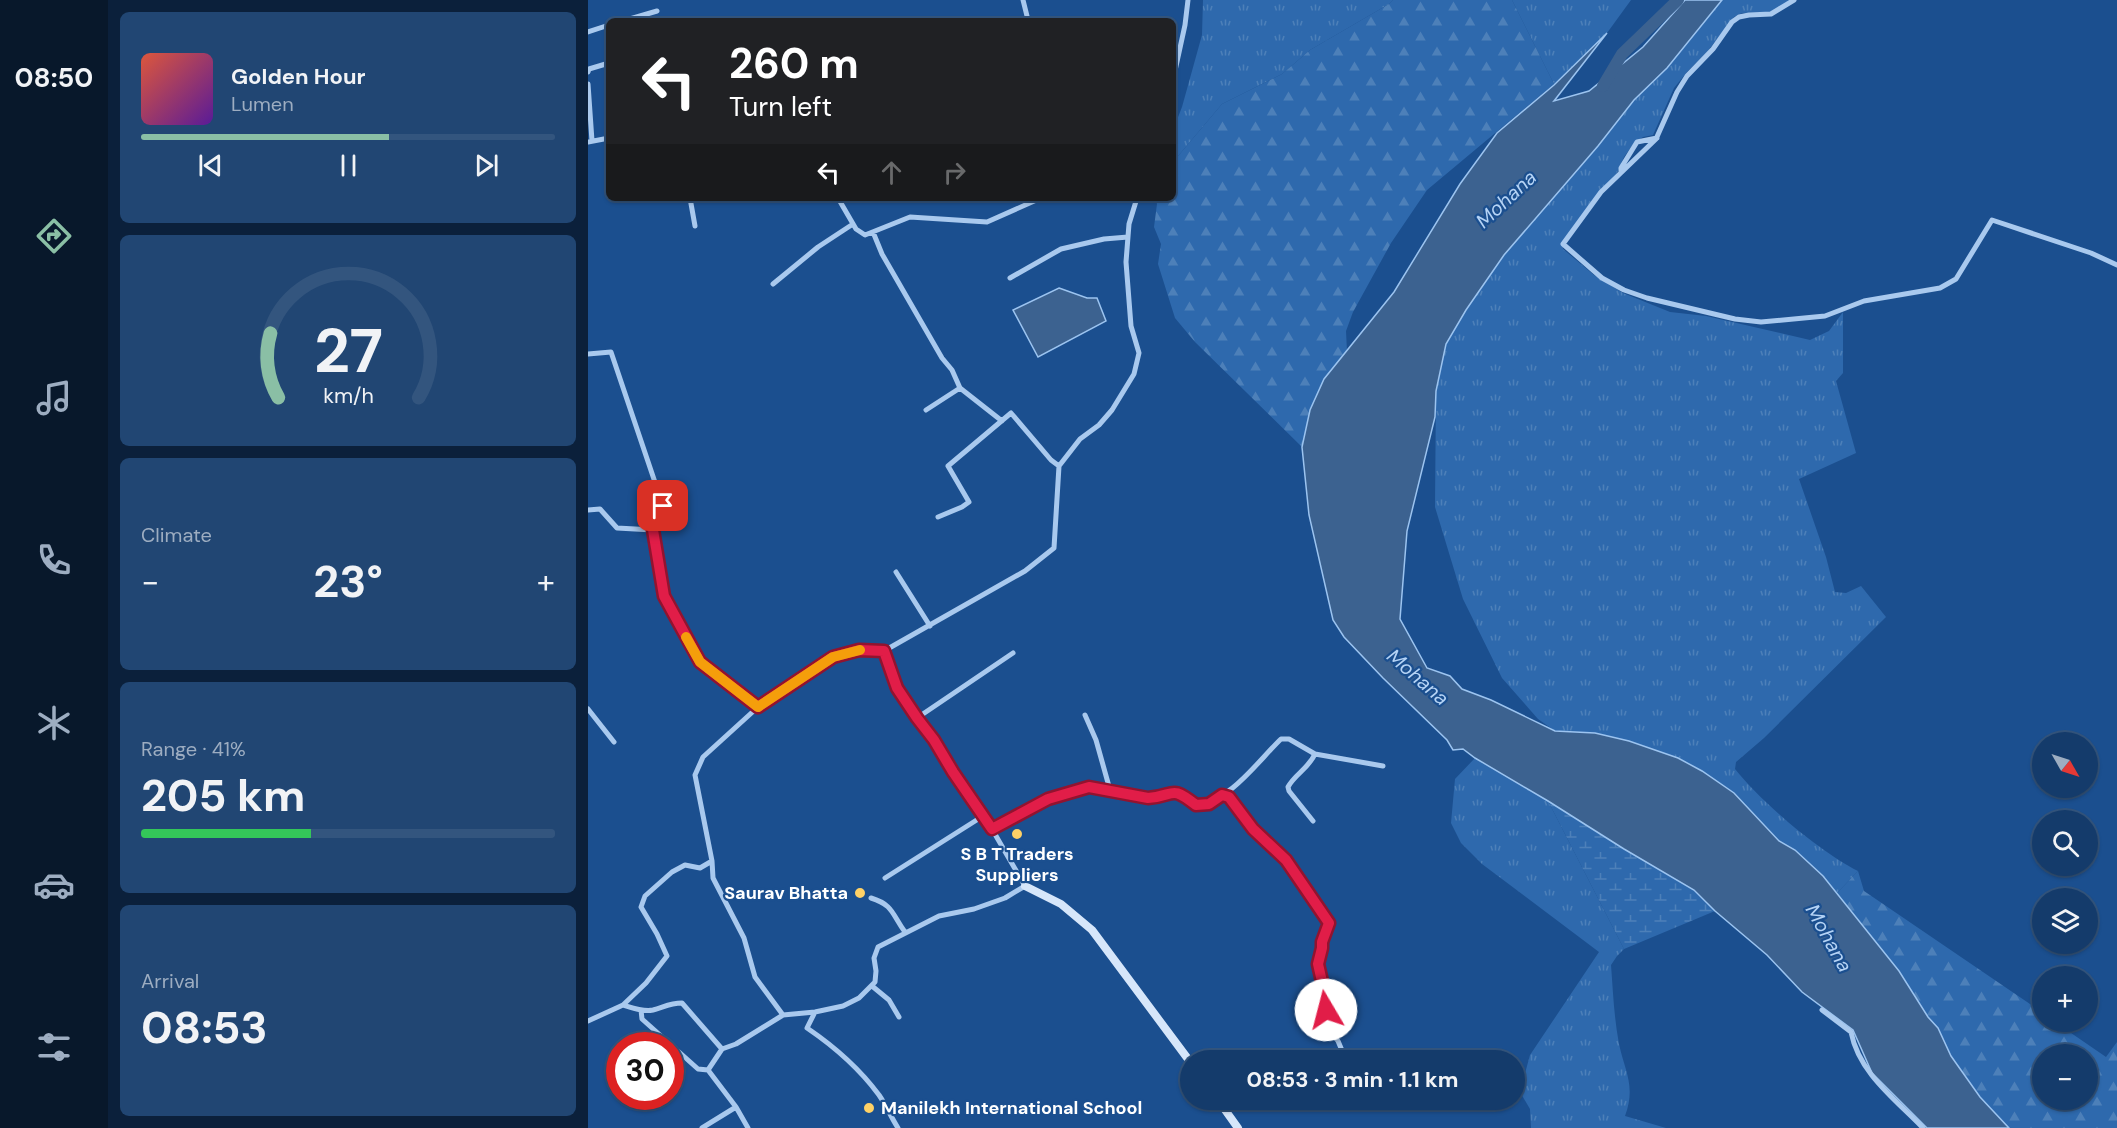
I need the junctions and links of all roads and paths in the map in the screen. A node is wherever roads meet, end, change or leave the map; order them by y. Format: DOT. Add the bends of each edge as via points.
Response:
graph roads {
  1 [pos="1023,0"];
  2 [pos="1188,0"];
  3 [pos="1794,0"];
  4 [pos="657,11"];
  5 [pos="633,18"];
  6 [pos="1028,18"];
  7 [pos="606,26"];
  8 [pos="588,32"];
  9 [pos="606,64"];
  10 [pos="1176,66"];
  11 [pos="588,72"];
  12 [pos="588,84"];
  13 [pos="1657,138"];
  14 [pos="606,139"];
  15 [pos="590,142"];
  16 [pos="1621,172"];
  17 [pos="691,201"];
  18 [pos="840,201"];
  19 [pos="1034,201"];
  20 [pos="1136,201"];
  21 [pos="853,224"];
  22 [pos="695,226"];
  23 [pos="873,232"];
  24 [pos="1128,237"];
  25 [pos="2117,265"];
  26 [pos="1010,278"];
  27 [pos="773,284"];
  28 [pos="588,354"];
  29 [pos="960,388"];
  30 [pos="926,410"];
  31 [pos="1002,421"];
  32 [pos="1059,466"];
  33 [pos="588,510"];
  34 [pos="938,518"];
  35 [pos="653,530"];
  36 [pos="896,572"];
  37 [pos="930,626"];
  38 [pos="884,651"];
  39 [pos="1013,652"];
  40 [pos="758,707"];
  41 [pos="588,709"];
  42 [pos="1085,715"];
  43 [pos="917,718"];
  44 [pos="614,742"];
  45 [pos="1315,754"];
  46 [pos="1383,766"];
  47 [pos="1110,790"];
  48 [pos="1222,795"];
  49 [pos="983,816"];
  50 [pos="1313,821"];
  51 [pos="992,829"];
  52 [pos="711,861"];
  53 [pos="885,878"];
  54 [pos="1025,886"];
  55 [pos="871,898"];
  56 [pos="905,932"];
  57 [pos="872,986"];
  58 [pos="623,1005"];
  59 [pos="641,1010"];
  60 [pos="1822,1010"];
  61 [pos="815,1012"];
  62 [pos="783,1015"];
  63 [pos="898,1017"];
  64 [pos="588,1022"];
  65 [pos="722,1049"];
  66 [pos="1181,1050"];
  67 [pos="1342,1050"];
  68 [pos="708,1070"];
  69 [pos="736,1107"];
  70 [pos="1225,1110"];
  71 [pos="702,1128"];
  72 [pos="748,1128"];
  73 [pos="898,1128"];
  74 [pos="1238,1128"];
  75 [pos="1923,1128"];
  1 -- 6 [label="street"];
  2 -- 10 [label="street"];
  3 -- 13 [label="street" via="1771,14 1739,17 1732,22 1687,76"];
  4 -- 5 [label="street"];
  7 -- 8 [label="street"];
  9 -- 11 [label="street"];
  12 -- 15 [label="street"];
  13 -- 16 [label="street"];
  13 -- 16 [label="street" via="1637,142"];
  14 -- 15 [label="street"];
  16 -- 25 [label="street" via="1601,192 1563,244 1602,278 1624,290 1735,320 1761,322 1825,316 1864,301 1940,288 1956,279 1992,220"];
  17 -- 22 [label="street"];
  18 -- 21 [label="street"];
  19 -- 23 [label="street" via="987,222 910,217"];
  20 -- 24 [label="street"];
  21 -- 23 [label="street" via="865,235"];
  21 -- 27 [label="street"];
  23 -- 29 [label="street"];
  24 -- 26 [label="street" via="1061,249"];
  24 -- 32 [label="street" via="1128,298 1139,353 1134,374 1112,410 1080,438"];
  28 -- 35 [label="street" via="611,352 663,506"];
  29 -- 30 [label="street"];
  29 -- 31 [label="street"];
  31 -- 32 [label="street" via="1011,413"];
  31 -- 34 [label="street" via="948,466 969,502"];
  32 -- 37 [label="street" via="1054,549 1025,571"];
  33 -- 35 [label="street" via="600,509 616,528"];
  35 -- 40 [label="street" via="664,596 700,662"];
  36 -- 37 [label="street"];
  37 -- 38 [label="street"];
  38 -- 40 [label="street" via="859,650 833,657"];
  38 -- 43 [label="street" via="897,688"];
  39 -- 43 [label="street"];
  40 -- 52 [label="street" via="703,757 694,775"];
  41 -- 44 [label="street"];
  42 -- 47 [label="street"];
  43 -- 49 [label="street"];
  45 -- 46 [label="street"];
  45 -- 48 [label="street" via="1289,739 1281,739 1256,767"];
  45 -- 50 [label="street" via="1311,764 1288,787"];
  47 -- 48 [label="street" via="1148,798 1174,792 1196,805 1209,804"];
  47 -- 51 [label="street" via="1089,787 1061,794"];
  48 -- 67 [label="street" via="1229,797 1253,829 1286,860 1329,923 1318,964 1326,1010"];
  49 -- 51 [label="street"];
  49 -- 53 [label="street"];
  51 -- 54 [label="street"];
  52 -- 58 [label="street" via="700,868 685,865 645,896 641,907 667,956 646,984"];
  52 -- 62 [label="street" via="713,878 744,938 755,977"];
  54 -- 56 [label="street" via="1005,898 939,916"];
  54 -- 66 [label="main road" via="1061,904 1092,930"];
  55 -- 56 [label="street" via="890,906"];
  56 -- 57 [label="street" via="878,947"];
  57 -- 61 [label="street" via="843,1006"];
  57 -- 63 [label="street" via="889,1000"];
  58 -- 59 [label="street"];
  58 -- 64 [label="street"];
  59 -- 65 [label="street" via="682,1003"];
  59 -- 68 [label="street" via="642,1019 698,1069"];
  60 -- 75 [label="street" via="1851,1032 1854,1048 1865,1068"];
  61 -- 62 [label="street"];
  61 -- 73 [label="street" via="807,1028 857,1067"];
  62 -- 65 [label="street"];
  65 -- 68 [label="street"];
  68 -- 69 [label="street"];
  69 -- 71 [label="street"];
  69 -- 72 [label="street"];
  70 -- 74 [label="main road"];
}
